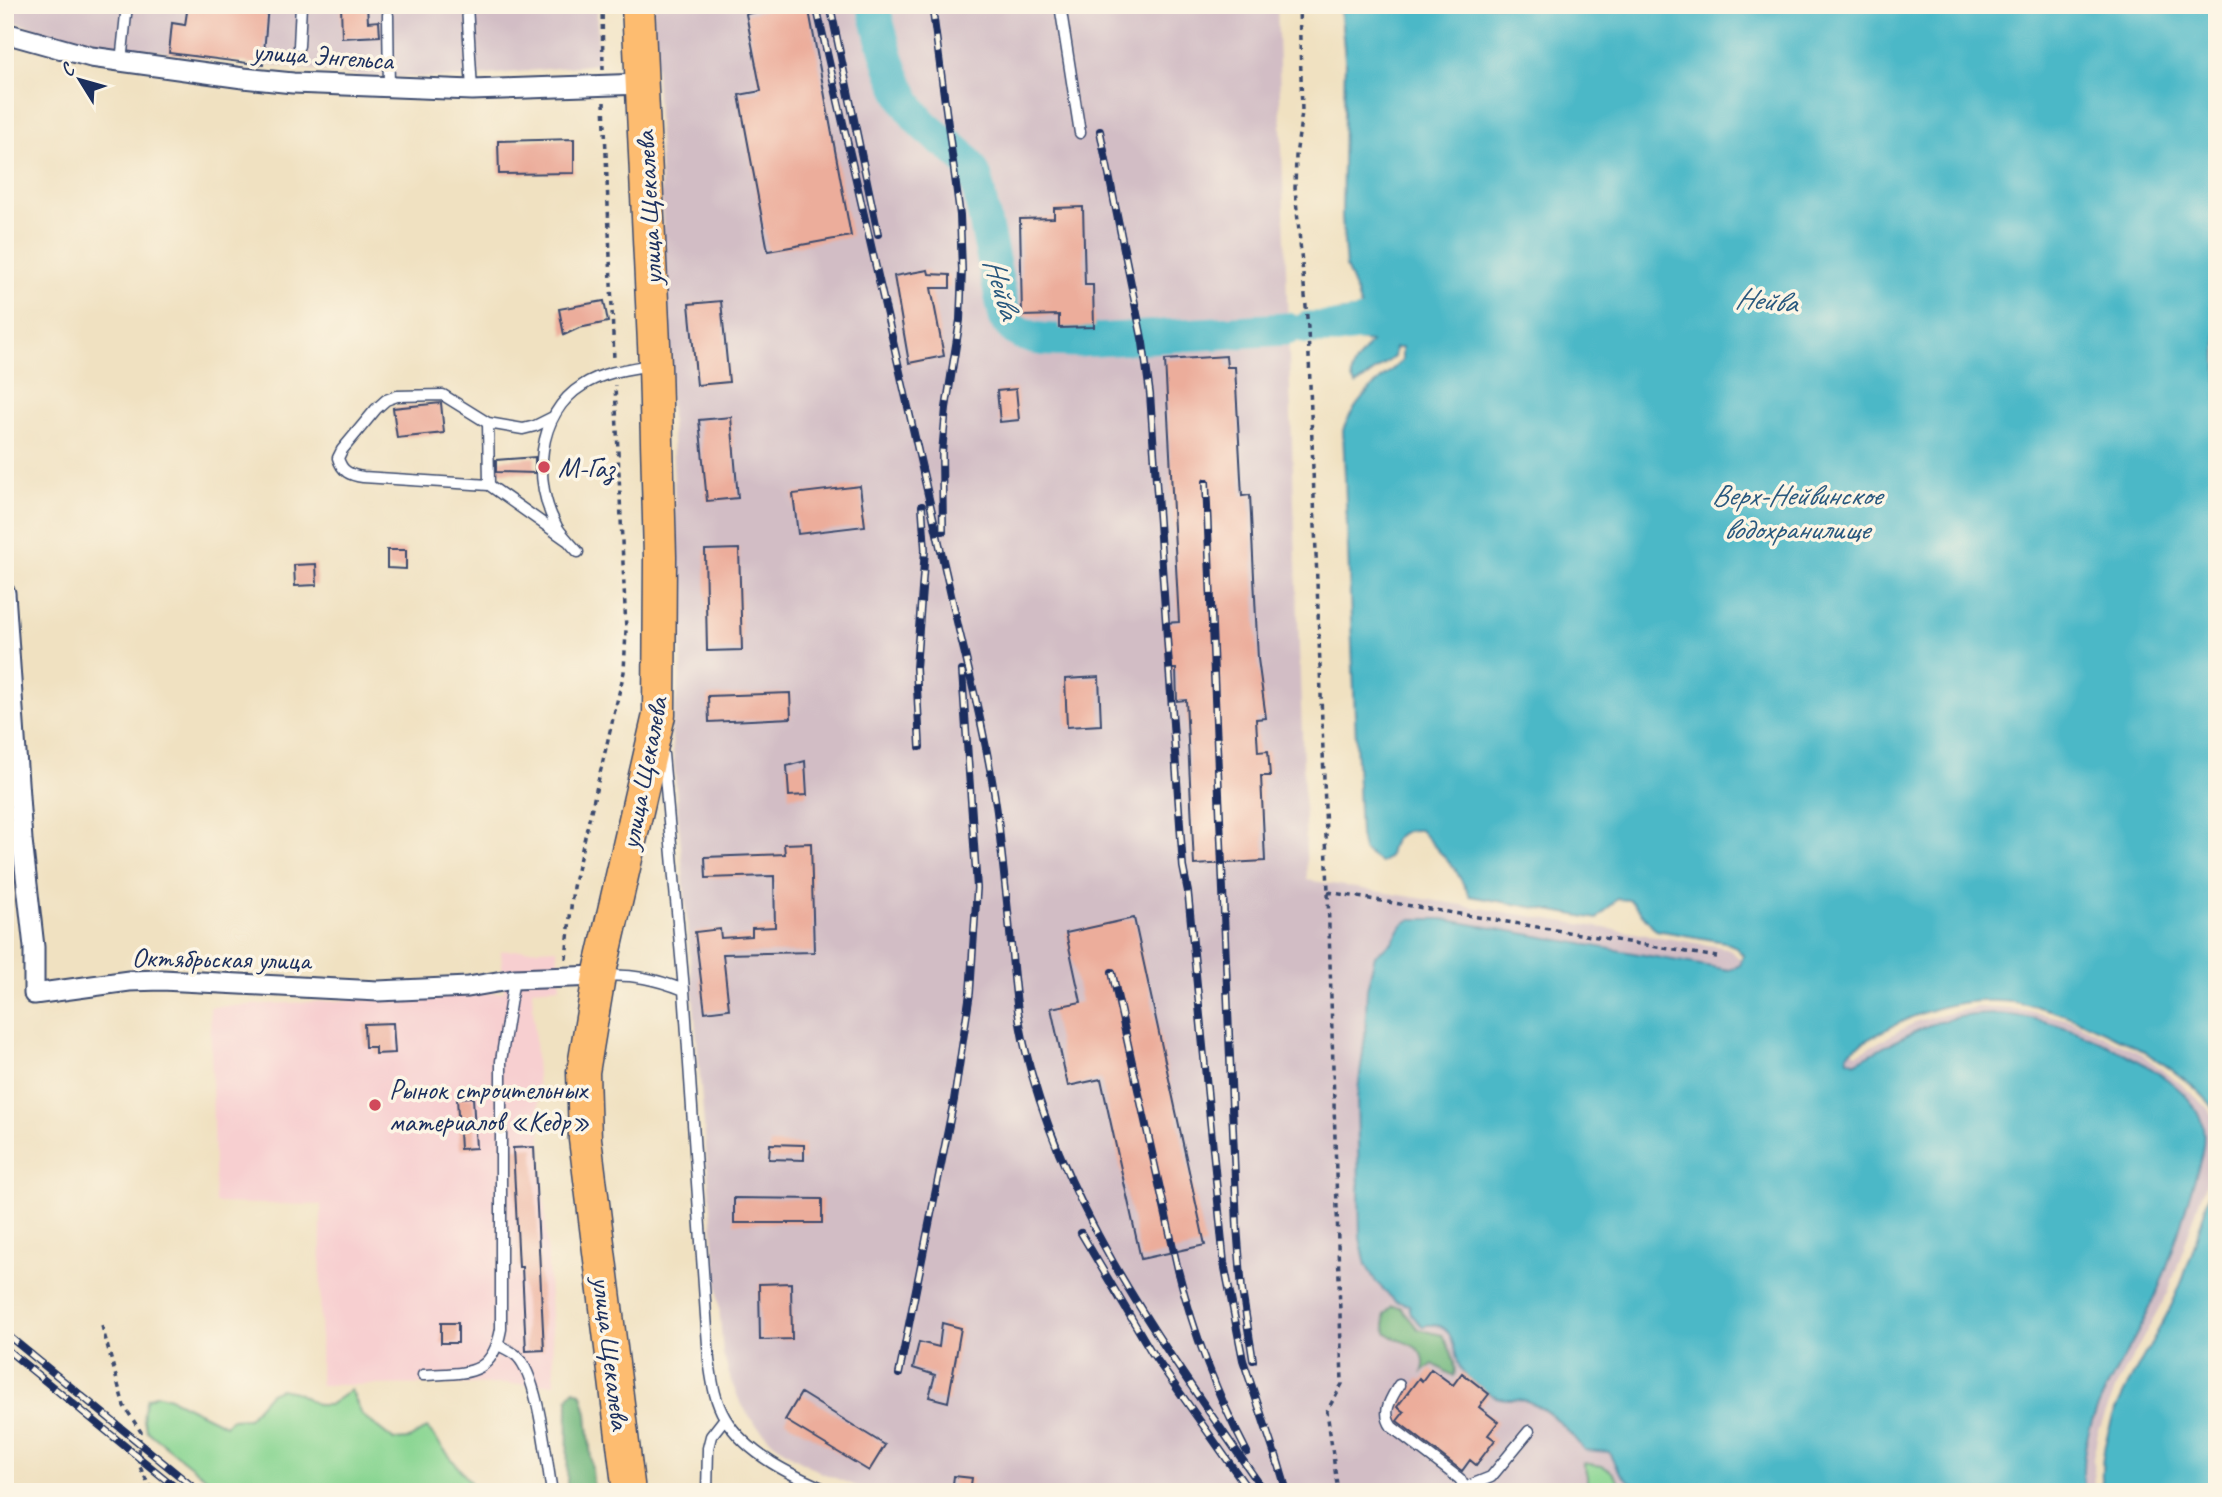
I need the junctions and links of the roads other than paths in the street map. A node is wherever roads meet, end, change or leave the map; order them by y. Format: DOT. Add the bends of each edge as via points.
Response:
graph roads {
  1 [pos="127,5"];
  2 [pos="301,5"];
  3 [pos="467,5"];
  4 [pos="638,5"];
  5 [pos="1060,5"];
  6 [pos="388,16"];
  7 [pos="5,33"];
  8 [pos="299,46"];
  9 [pos="121,62"];
  10 [pos="642,84"];
  11 [pos="389,89"];
  12 [pos="471,90"];
  13 [pos="1080,133"];
  14 [pos="655,365"];
  15 [pos="554,417"];
  16 [pos="488,423"];
  17 [pos="489,485"];
  18 [pos="568,541"];
  19 [pos="578,552"];
  20 [pos="5,593"];
  21 [pos="659,715"];
  22 [pos="599,976"];
  23 [pos="514,979"];
  24 [pos="684,990"];
  25 [pos="498,1345"];
  26 [pos="423,1375"];
  27 [pos="1399,1385"];
  28 [pos="725,1418"];
  29 [pos="1529,1431"];
  30 [pos="1465,1491"];
  31 [pos="552,1492"];
  32 [pos="629,1492"];
  33 [pos="707,1492"];
  34 [pos="831,1492"];
  1 -- 9 [label="lane"];
  2 -- 8 [label="lane"];
  3 -- 12 [label="lane"];
  4 -- 10 [label="main road, улица Щекалева"];
  5 -- 13 [label="lane"];
  6 -- 11 [label="lane"];
  7 -- 9 [label="street, улица Энгельса"];
  9 -- 11 [label="street, улица Энгельса" via="243,78"];
  10 -- 12 [label="street, улица Энгельса"];
  10 -- 14 [label="main road, улица Щекалева"];
  11 -- 12 [label="street, улица Энгельса"];
  14 -- 15 [label="lane" via="600,377 573,392"];
  14 -- 21 [label="main road, улица Щекалева"];
  15 -- 16 [label="lane" via="523,429"];
  15 -- 18 [label="lane" via="543,441 544,483 550,510"];
  16 -- 17 [label="lane"];
  16 -- 17 [label="lane" via="443,394 397,396 376,410 338,458 351,475"];
  17 -- 18 [label="lane"];
  18 -- 19 [label="lane"];
  20 -- 23 [label="street, Октябрьская улица" via="34,994 162,980 378,991 468,987"];
  21 -- 22 [label="main road, улица Щекалева"];
  21 -- 24 [label="lane"];
  22 -- 23 [label="street, Октябрьская улица"];
  22 -- 24 [label="lane" via="655,978"];
  22 -- 32 [label="main road, улица Щекалева" via="583,1072 585,1139"];
  23 -- 25 [label="lane" via="501,1061"];
  24 -- 28 [label="lane" via="709,1360"];
  25 -- 26 [label="lane" via="476,1371"];
  25 -- 31 [label="lane" via="517,1356 527,1372"];
  27 -- 30 [label="lane" via="1388,1406 1387,1421 1460,1479"];
  28 -- 33 [label="lane" via="708,1448"];
  28 -- 34 [label="lane" via="767,1459"];
  29 -- 30 [label="lane" via="1491,1477"];
}
